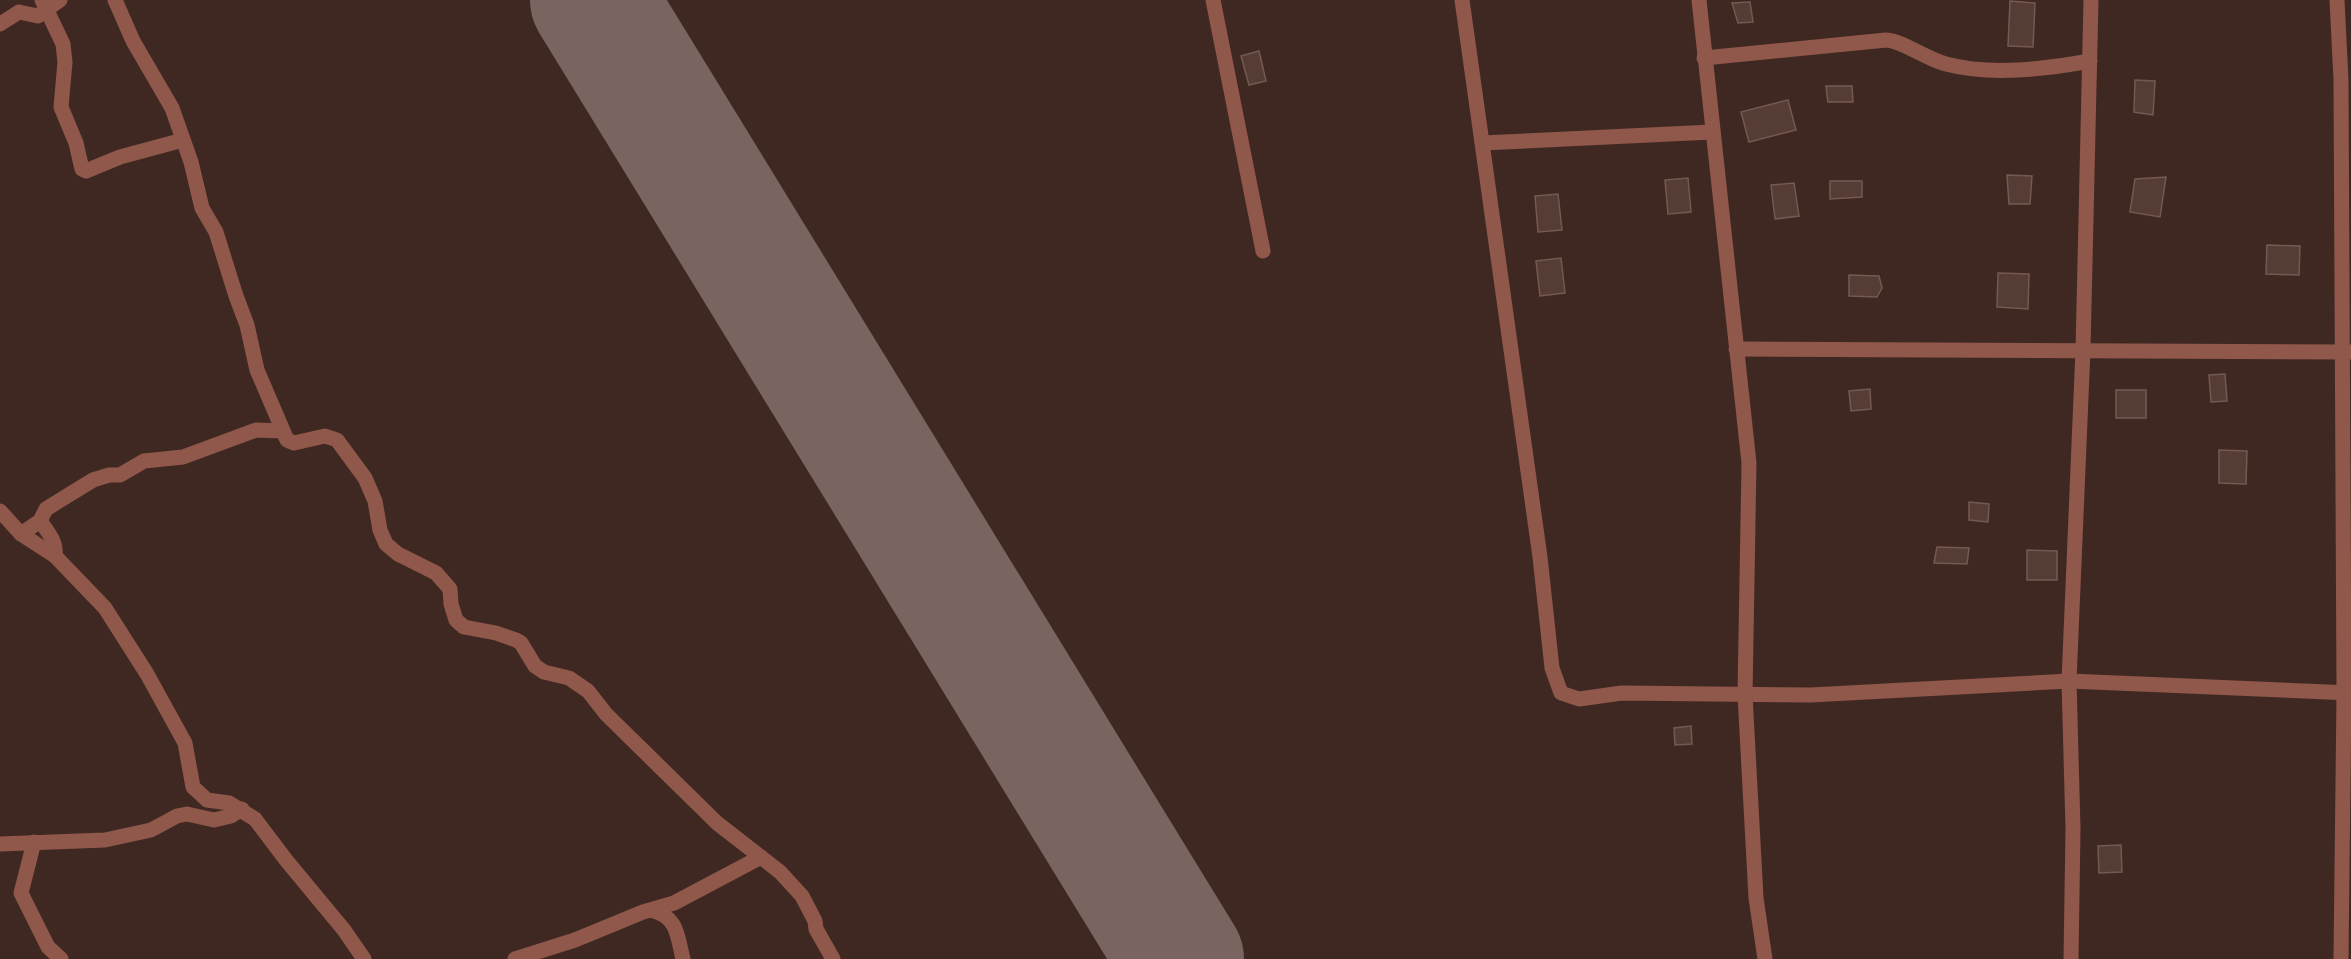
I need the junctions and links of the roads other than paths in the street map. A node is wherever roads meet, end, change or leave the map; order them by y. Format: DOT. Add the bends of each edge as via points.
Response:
graph roads {
  1 [pos="115,0"];
  2 [pos="1214,0"];
  3 [pos="1462,0"];
  4 [pos="1699,0"];
  5 [pos="2091,0"];
  6 [pos="2337,0"];
  7 [pos="50,3"];
  8 [pos="0,24"];
  9 [pos="1704,58"];
  10 [pos="2090,61"];
  11 [pos="1712,132"];
  12 [pos="183,140"];
  13 [pos="1482,143"];
  14 [pos="1263,251"];
  15 [pos="1736,349"];
  16 [pos="2083,350"];
  17 [pos="2347,352"];
  18 [pos="282,431"];
  19 [pos="0,510"];
  20 [pos="40,521"];
  21 [pos="21,534"];
  22 [pos="55,556"];
  23 [pos="2068,681"];
  24 [pos="2348,693"];
  25 [pos="1745,695"];
  26 [pos="242,809"];
  27 [pos="34,842"];
  28 [pos="0,844"];
  29 [pos="761,857"];
  30 [pos="674,903"];
  31 [pos="651,910"];
  32 [pos="674,924"];
  33 [pos="61,959"];
  34 [pos="364,959"];
  35 [pos="515,959"];
  36 [pos="683,959"];
  37 [pos="833,959"];
  38 [pos="1765,959"];
  39 [pos="2071,959"];
  40 [pos="2341,959"];
  1 -- 12 [label="street" via="133,41 172,108"];
  2 -- 14 [label="street"];
  3 -- 13 [label="street"];
  4 -- 9 [label="street"];
  5 -- 10 [label="street"];
  6 -- 17 [label="street"];
  7 -- 8 [label="street" via="38,16 19,12"];
  7 -- 12 [label="street" via="65,62 61,107 82,169 92,170 120,157"];
  9 -- 10 [label="street" via="1896,40 1918,54 1947,64 1981,69 2046,69"];
  9 -- 11 [label="street"];
  10 -- 16 [label="street"];
  11 -- 13 [label="street"];
  11 -- 15 [label="street"];
  12 -- 18 [label="street" via="202,208 216,232 247,325 257,370"];
  13 -- 25 [label="street" via="1552,668 1561,693 1579,699 1622,693"];
  15 -- 16 [label="street"];
  15 -- 25 [label="street" via="1749,463"];
  16 -- 17 [label="street"];
  16 -- 23 [label="street"];
  17 -- 24 [label="street"];
  18 -- 20 [label="street" via="256,430 183,457 144,461 120,475 93,480 46,509"];
  18 -- 29 [label="street" via="294,443 326,436 337,440 368,486 386,544 436,573 450,589 456,620 464,627 516,640 544,672 579,682 606,714 717,823"];
  19 -- 21 [label="street"];
  20 -- 21 [label="street"];
  20 -- 22 [label="street" via="52,538"];
  21 -- 22 [label="street"];
  22 -- 26 [label="street" via="105,608 147,674 185,744 193,787 207,800"];
  23 -- 24 [label="street"];
  23 -- 25 [label="street"];
  23 -- 39 [label="street" via="2073,829"];
  24 -- 40 [label="street"];
  25 -- 38 [label="street" via="1756,898"];
  26 -- 27 [label="street" via="214,820 187,814 177,816 151,830 105,840"];
  26 -- 34 [label="street" via="255,819"];
  27 -- 28 [label="street"];
  27 -- 33 [label="street" via="21,893 48,947"];
  29 -- 30 [label="street"];
  29 -- 37 [label="street" via="802,896"];
  30 -- 31 [label="street"];
  30 -- 32 [label="street"];
  31 -- 32 [label="street" via="662,913"];
  31 -- 35 [label="street"];
  32 -- 36 [label="street"];
}
